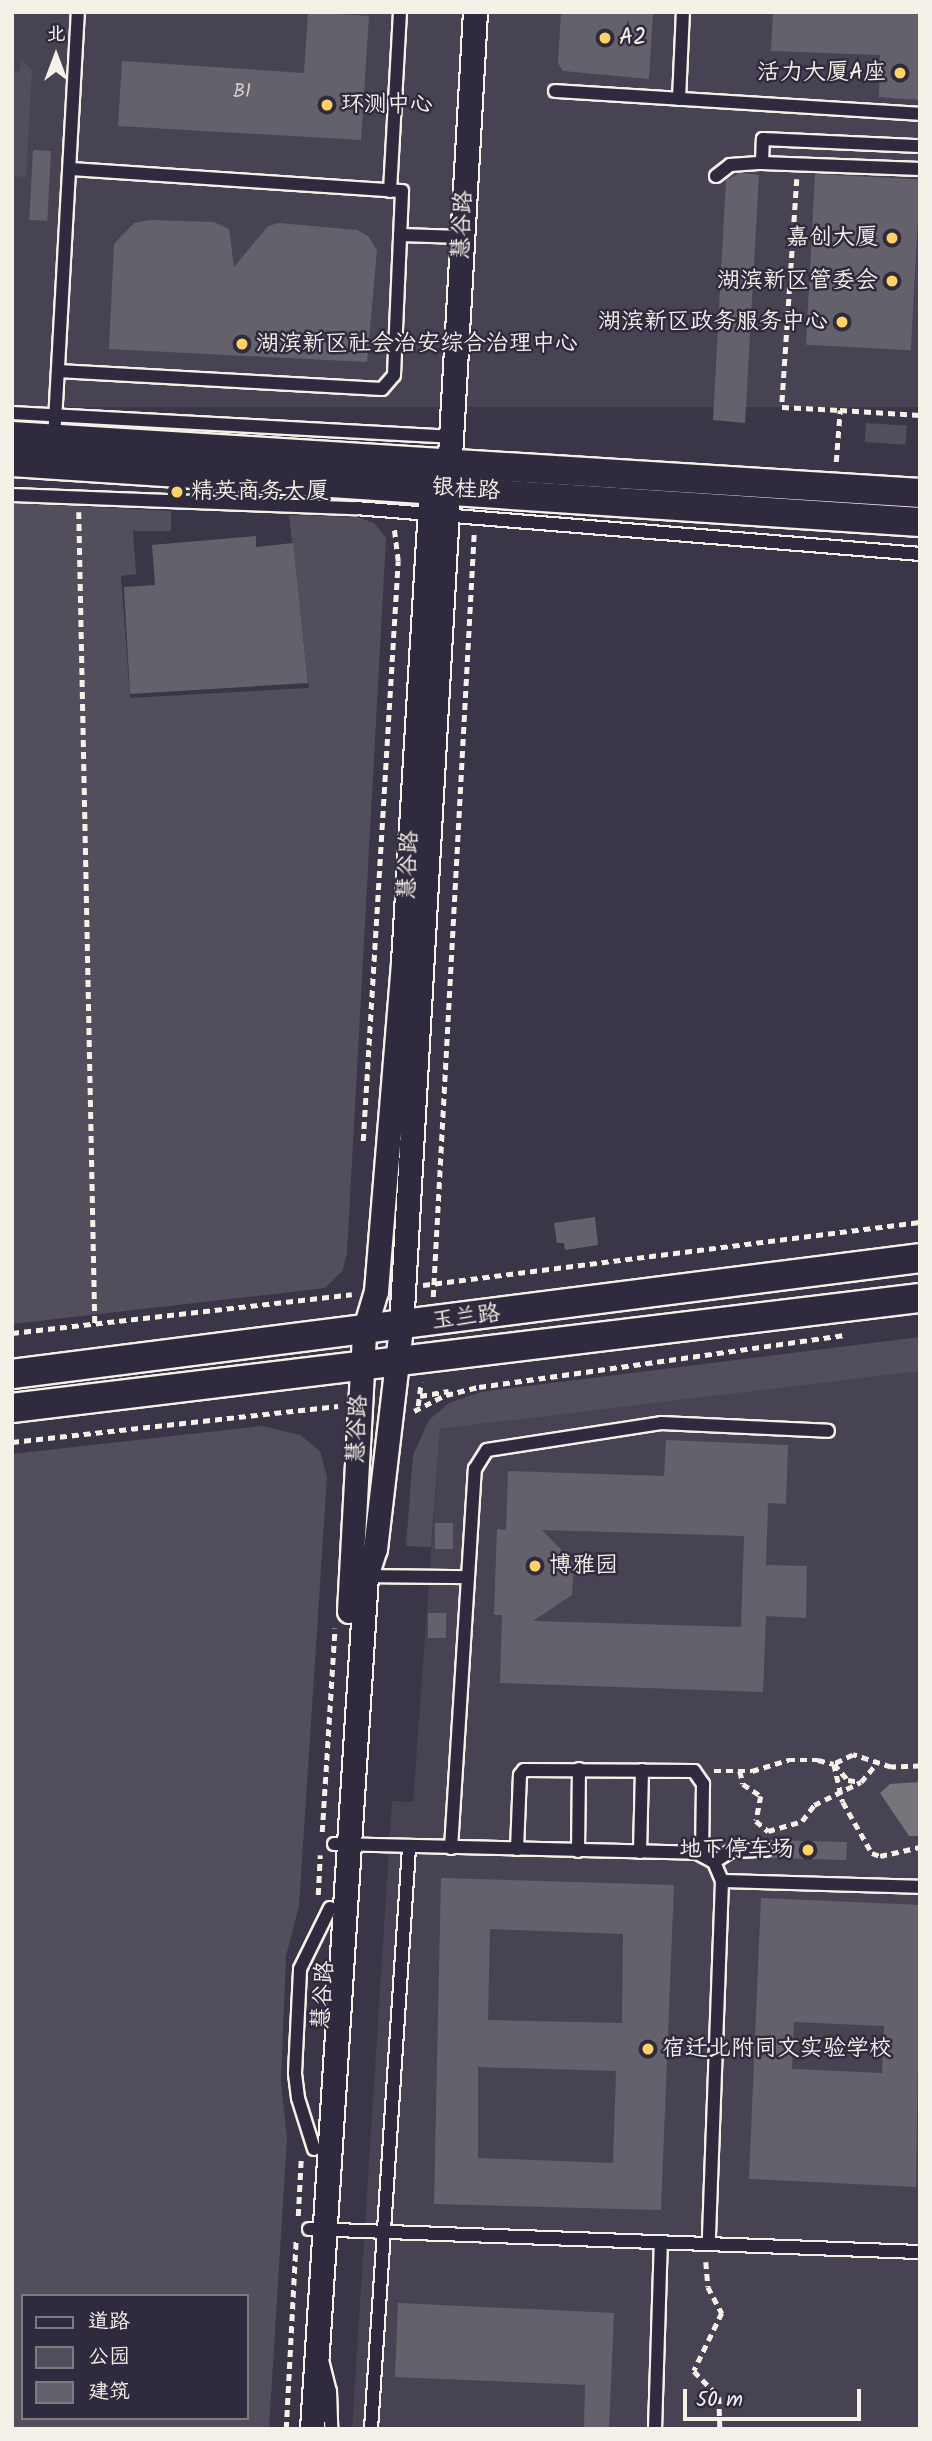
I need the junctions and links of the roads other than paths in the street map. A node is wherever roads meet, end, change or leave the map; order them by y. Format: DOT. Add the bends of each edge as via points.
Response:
graph roads {
  1 [pos="78,12"];
  2 [pos="400,12"];
  3 [pos="475,12"];
  4 [pos="683,12"];
  5 [pos="555,91"];
  6 [pos="679,99"];
  7 [pos="920,114"];
  8 [pos="920,146"];
  9 [pos="762,163"];
  10 [pos="70,169"];
  11 [pos="920,169"];
  12 [pos="716,176"];
  13 [pos="390,191"];
  14 [pos="400,235"];
  15 [pos="462,237"];
  16 [pos="58,371"];
  17 [pos="12,413"];
  18 [pos="55,427"];
  19 [pos="12,436"];
  20 [pos="12,462"];
  21 [pos="441,481"];
  22 [pos="920,493"];
  23 [pos="12,495"];
  24 [pos="920,522"];
  25 [pos="920,554"];
  26 [pos="920,1258"];
  27 [pos="920,1298"];
  28 [pos="401,1327"];
  29 [pos="365,1331"];
  30 [pos="411,1363"];
  31 [pos="362,1368"];
  32 [pos="12,1374"];
  33 [pos="12,1408"];
  34 [pos="828,1431"];
  35 [pos="366,1576"];
  36 [pos="468,1577"];
  37 [pos="579,1769"];
  38 [pos="642,1770"];
  39 [pos="341,1844"];
  40 [pos="409,1847"];
  41 [pos="451,1848"];
  42 [pos="517,1849"];
  43 [pos="766,1850"];
  44 [pos="578,1851"];
  45 [pos="640,1852"];
  46 [pos="702,1855"];
  47 [pos="714,1862"];
  48 [pos="722,1881"];
  49 [pos="920,1887"];
  50 [pos="317,2229"];
  51 [pos="384,2231"];
  52 [pos="661,2242"];
  53 [pos="709,2244"];
  54 [pos="920,2252"];
  55 [pos="317,2351"];
  56 [pos="297,2429"];
  57 [pos="312,2429"];
  58 [pos="331,2429"];
  59 [pos="371,2429"];
  60 [pos="655,2429"];
  1 -- 10 [label="lane"];
  2 -- 13 [label="lane"];
  3 -- 15 [label="street, 慧谷路"];
  4 -- 6 [label="lane"];
  5 -- 6 [label="lane"];
  6 -- 7 [label="lane"];
  8 -- 9 [label="lane" via="763,139"];
  9 -- 11 [label="lane"];
  9 -- 12 [label="lane" via="730,165"];
  10 -- 13 [label="lane"];
  10 -- 16 [label="lane"];
  13 -- 14 [label="lane" via="401,191"];
  14 -- 15 [label="lane"];
  14 -- 16 [label="lane" via="394,375 382,389"];
  15 -- 21 [label="street, 慧谷路"];
  16 -- 18 [label="lane"];
  17 -- 18 [label="lane"];
  18 -- 19 [label="street, 银桂路"];
  18 -- 21 [label="street, 银桂路"];
  20 -- 21 [label="street, 银桂路"];
  21 -- 22 [label="street, 银桂路"];
  21 -- 23 [label="lane" via="78,499"];
  21 -- 24 [label="street, 银桂路"];
  21 -- 25 [label="lane" via="475,518"];
  21 -- 28 [label="street, 慧谷路"];
  21 -- 29 [label="street, 慧谷路" via="376,1291"];
  26 -- 28 [label="street, 玉兰路"];
  27 -- 30 [label="street, 玉兰路"];
  28 -- 29 [label="street, 玉兰路"];
  28 -- 30 [label="street, 慧谷路"];
  29 -- 31 [label="street, 慧谷路"];
  29 -- 32 [label="street, 玉兰路"];
  30 -- 31 [label="street, 玉兰路"];
  30 -- 35 [label="street, 慧谷路" via="391,1401 375,1549"];
  31 -- 33 [label="street, 玉兰路"];
  31 -- 39 [label="street, 慧谷路"];
  34 -- 36 [label="lane" via="661,1423 486,1450 475,1469"];
  35 -- 36 [label="lane"];
  35 -- 39 [label="street, 慧谷路"];
  36 -- 41 [label="lane"];
  37 -- 38 [label="lane"];
  37 -- 42 [label="lane" via="531,1767 520,1775"];
  37 -- 44 [label="lane"];
  38 -- 45 [label="lane"];
  38 -- 46 [label="lane" via="701,1775"];
  39 -- 40 [label="lane"];
  39 -- 50 [label="street, 慧谷路"];
  39 -- 50 [label="street, 慧谷路" via="330,1908 314,2149"];
  40 -- 41 [label="lane"];
  40 -- 51 [label="lane"];
  41 -- 42 [label="lane"];
  42 -- 44 [label="lane"];
  43 -- 47 [label="lane" via="731,1851"];
  44 -- 45 [label="lane"];
  45 -- 46 [label="lane"];
  46 -- 47 [label="lane"];
  47 -- 48 [label="lane"];
  48 -- 49 [label="lane"];
  48 -- 53 [label="lane"];
  50 -- 51 [label="lane"];
  50 -- 55 [label="street, 慧谷路"];
  50 -- 56 [label="street, 慧谷路"];
  51 -- 52 [label="lane"];
  51 -- 59 [label="lane"];
  52 -- 53 [label="lane"];
  52 -- 60 [label="lane"];
  53 -- 54 [label="lane"];
  55 -- 57 [label="street, 慧谷路"];
  55 -- 58 [label="lane" via="330,2390"];
}
